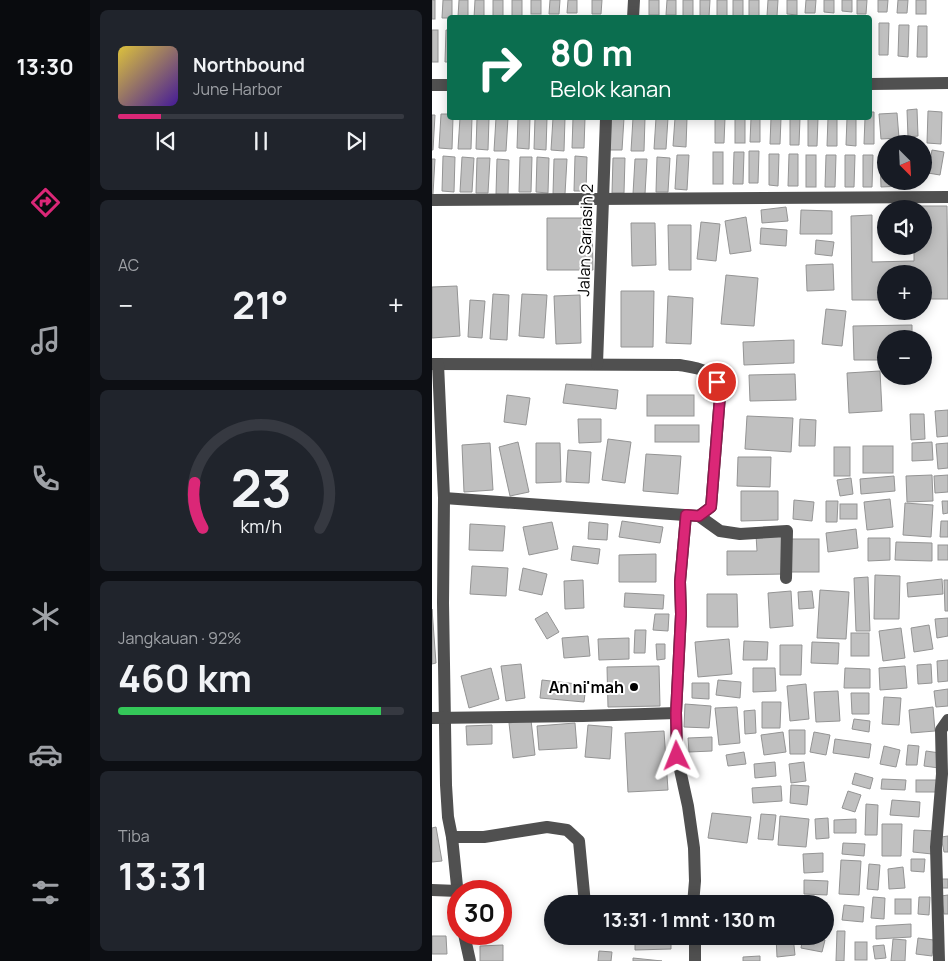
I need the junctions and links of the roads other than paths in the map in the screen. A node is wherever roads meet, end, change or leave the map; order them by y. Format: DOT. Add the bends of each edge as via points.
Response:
graph roads {
  1 [pos="634,0"];
  2 [pos="633,15"];
  3 [pos="948,83"];
  4 [pos="872,84"];
  5 [pos="432,85"];
  6 [pos="447,85"];
  7 [pos="606,120"];
  8 [pos="948,196"];
  9 [pos="432,200"];
  10 [pos="603,200"];
  11 [pos="435,364"];
  12 [pos="597,364"];
  13 [pos="444,498"];
  14 [pos="686,515"];
  15 [pos="699,516"];
  16 [pos="786,578"];
  17 [pos="676,713"];
  18 [pos="438,717"];
  19 [pos="948,720"];
  20 [pos="452,837"];
  21 [pos="457,880"];
  22 [pos="432,890"];
  23 [pos="447,892"];
  24 [pos="584,895"];
  25 [pos="694,895"];
  26 [pos="466,945"];
  27 [pos="695,945"];
  28 [pos="470,961"];
  29 [pos="695,961"];
  30 [pos="939,961"];
  1 -- 2 [label="street"];
  3 -- 4 [label="street"];
  5 -- 6 [label="street"];
  7 -- 10 [label="street, Jalan Sariasih 2"];
  8 -- 10 [label="street"];
  9 -- 10 [label="street"];
  10 -- 12 [label="street, Jalan Sariasih 2"];
  11 -- 12 [label="street"];
  11 -- 13 [label="street"];
  12 -- 15 [label="street" via="679,365 701,369 717,382 720,396 711,507"];
  13 -- 14 [label="street"];
  13 -- 18 [label="street"];
  14 -- 15 [label="street"];
  14 -- 17 [label="street" via="680,582"];
  15 -- 16 [label="street" via="720,531 740,534 786,531"];
  17 -- 18 [label="street"];
  17 -- 25 [label="street" via="677,756 684,780 694,848"];
  18 -- 20 [label="street"];
  19 -- 30 [label="street" via="941,730 942,774 936,847"];
  20 -- 21 [label="street"];
  20 -- 24 [label="street" via="484,837 546,827 567,830 579,841"];
  22 -- 23 [label="street"];
  26 -- 28 [label="street"];
  27 -- 29 [label="street"];
}
